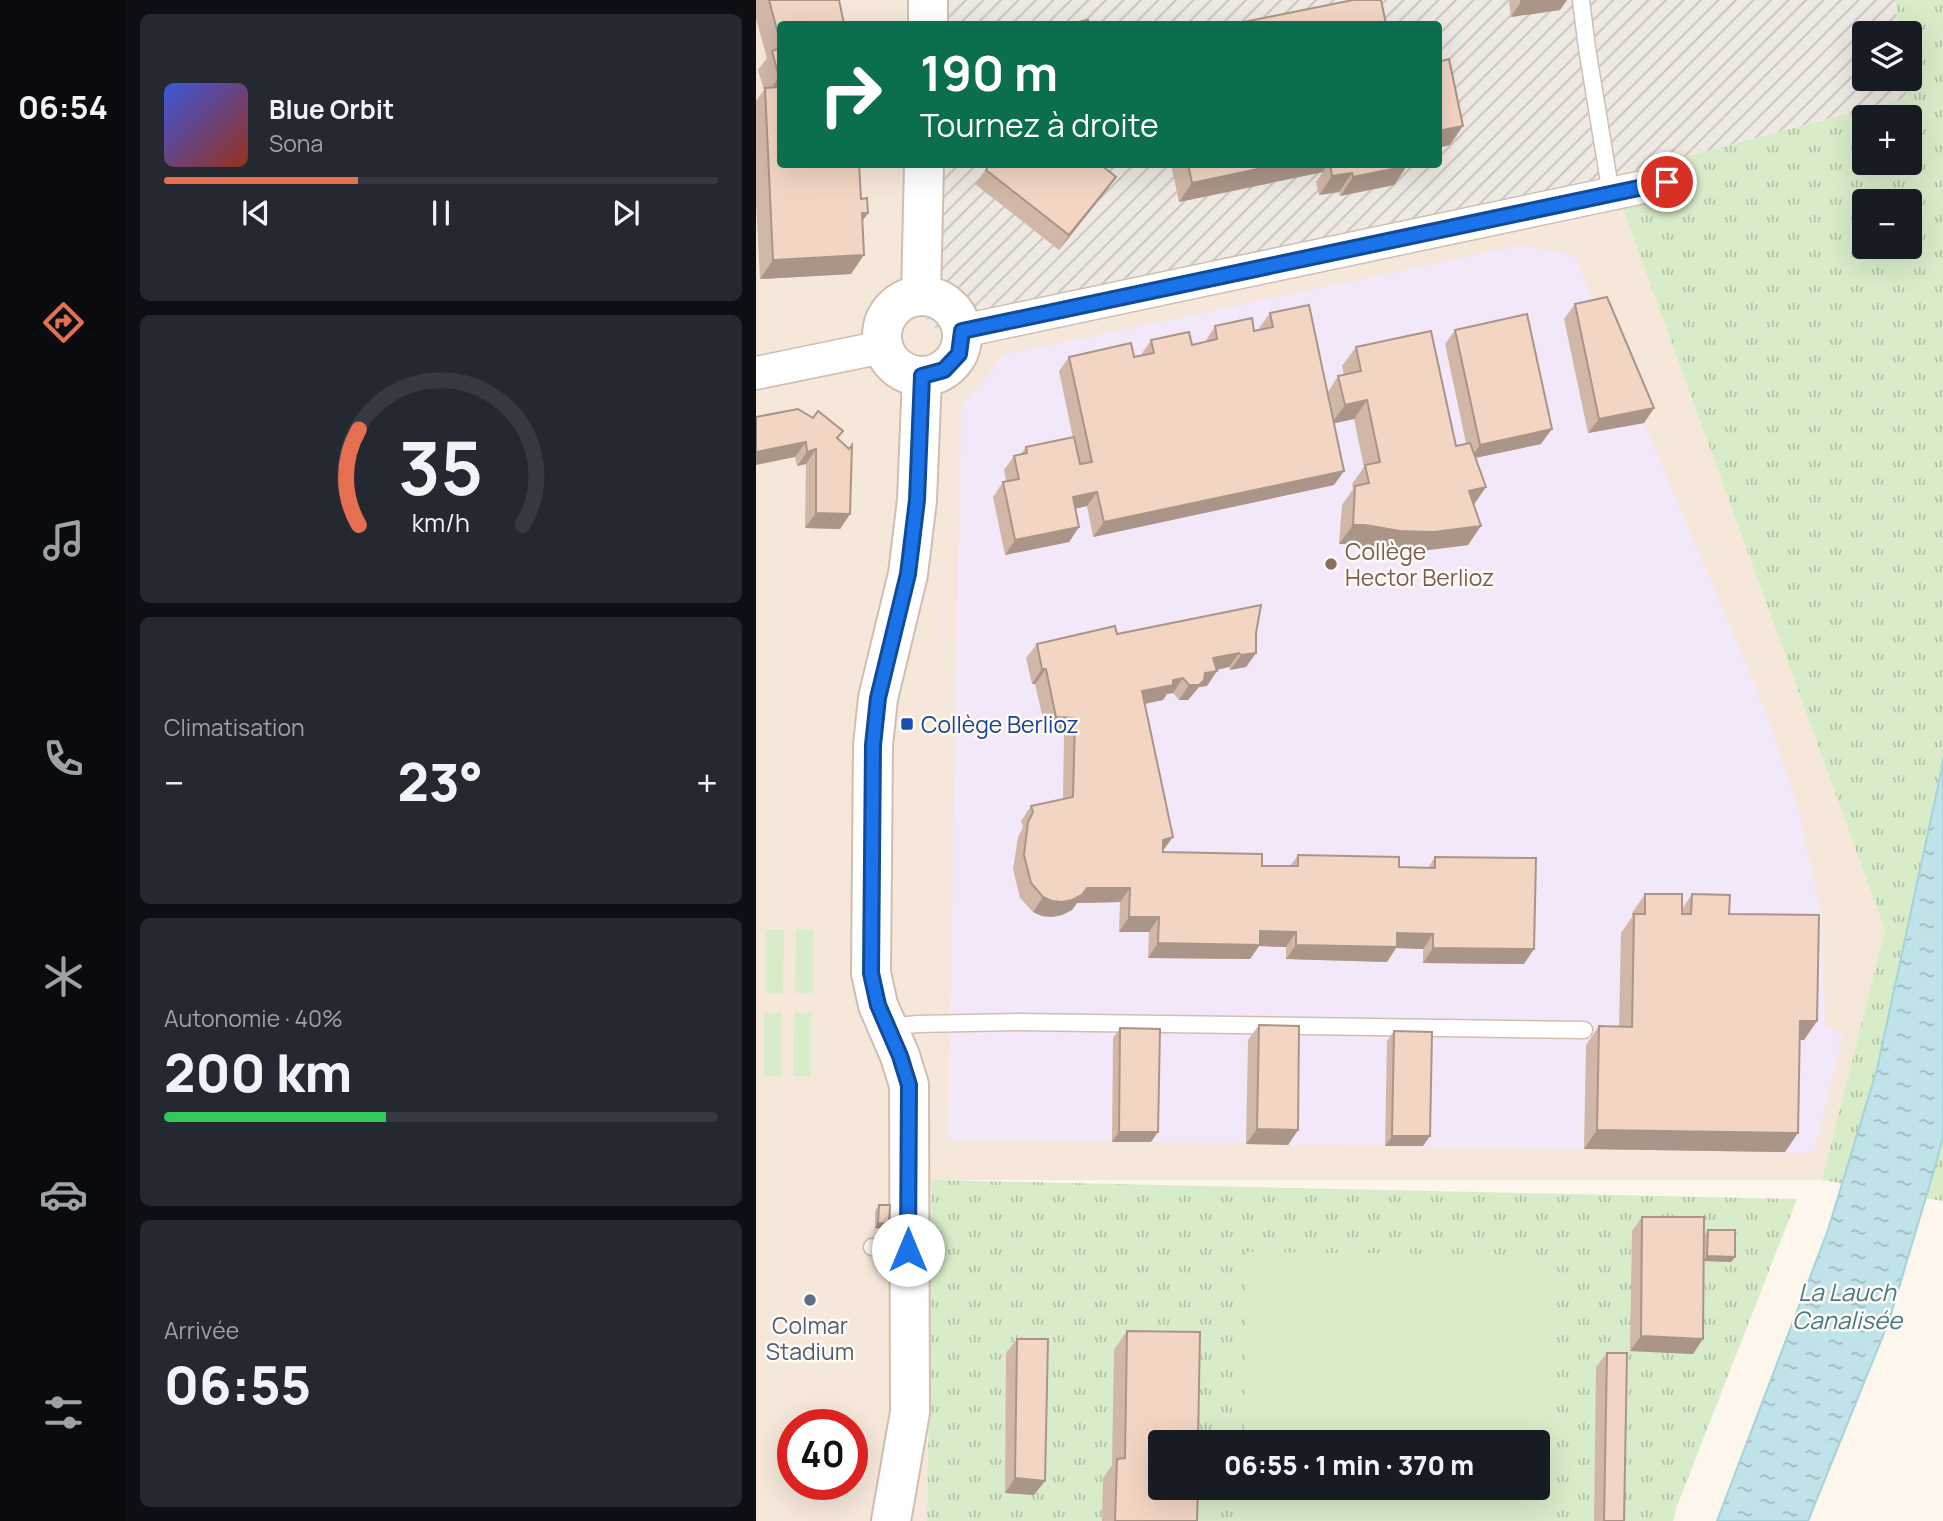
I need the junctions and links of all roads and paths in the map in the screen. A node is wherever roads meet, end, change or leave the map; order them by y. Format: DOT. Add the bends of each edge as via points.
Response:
graph roads {
  1 [pos="928,0"];
  2 [pos="1581,0"];
  3 [pos="928,21"];
  4 [pos="924,168"];
  5 [pos="1667,182"];
  6 [pos="1611,194"];
  7 [pos="921,296"];
  8 [pos="962,331"];
  9 [pos="884,347"];
  10 [pos="756,373"];
  11 [pos="922,376"];
  12 [pos="887,1027"];
  13 [pos="1584,1030"];
  14 [pos="891,1521"];
  1 -- 3 [label="street"];
  2 -- 6 [label="lane"];
  4 -- 7 [label="street"];
  5 -- 6 [label="street"];
  6 -- 8 [label="street"];
  7 -- 8 [label="street" via="948,306"];
  7 -- 9 [label="street" via="903,301 890,313 883,329"];
  8 -- 11 [label="street" via="959,354 944,370"];
  9 -- 10 [label="street"];
  9 -- 11 [label="street" via="891,362 905,373"];
  11 -- 12 [label="street" via="917,500 908,574 878,698 873,745 871,973"];
  12 -- 13 [label="lane" via="1019,1022"];
  12 -- 14 [label="street" via="909,1085 890,1248 910,1412"];
}
